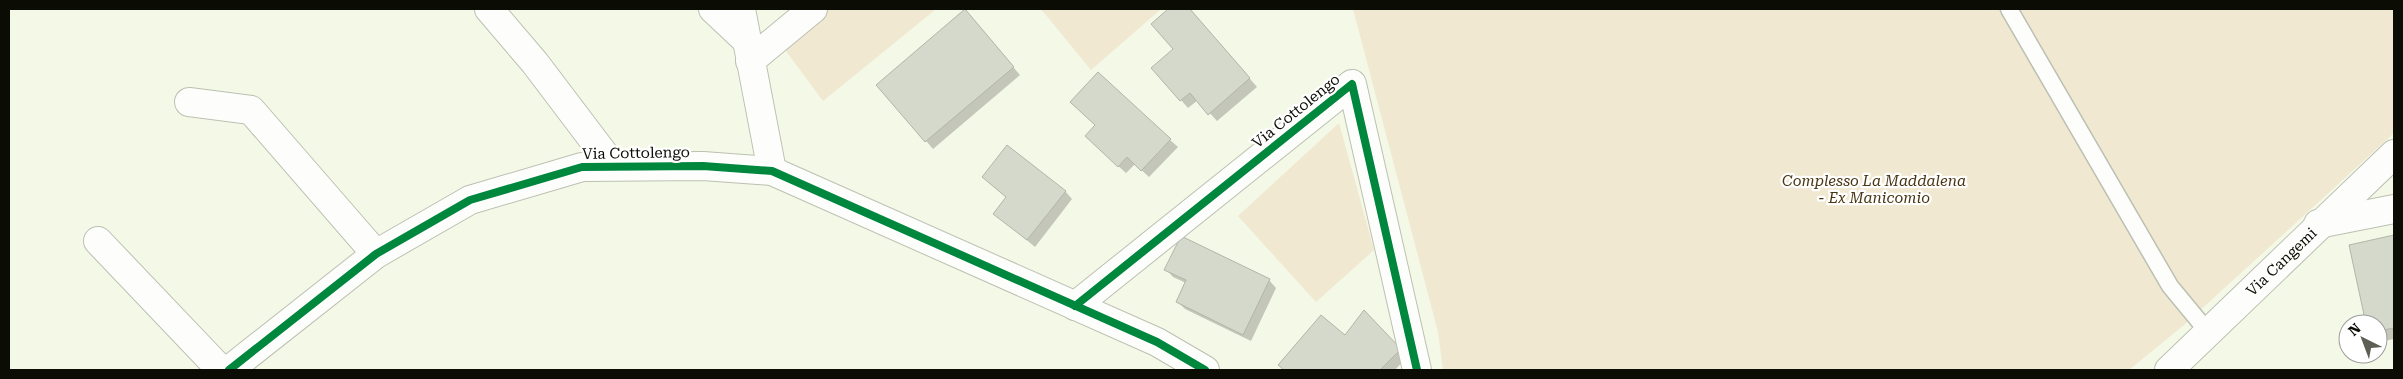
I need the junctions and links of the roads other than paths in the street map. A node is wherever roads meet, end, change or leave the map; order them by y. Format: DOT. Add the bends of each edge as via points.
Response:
graph roads {
  1 [pos="489,9"];
  2 [pos="713,9"];
  3 [pos="741,9"];
  4 [pos="814,9"];
  5 [pos="2009,9"];
  6 [pos="748,50"];
  7 [pos="189,102"];
  8 [pos="2394,154"];
  9 [pos="613,166"];
  10 [pos="772,171"];
  11 [pos="2394,209"];
  12 [pos="2318,224"];
  13 [pos="98,242"];
  14 [pos="376,254"];
  15 [pos="1075,306"];
  16 [pos="2208,332"];
  17 [pos="2183,366"];
  18 [pos="221,370"];
  19 [pos="229,370"];
  20 [pos="1205,370"];
  21 [pos="1417,370"];
  1 -- 9 [label="street"];
  2 -- 6 [label="street"];
  3 -- 6 [label="street"];
  4 -- 6 [label="street"];
  5 -- 16 [label="lane" via="2170,286"];
  6 -- 10 [label="street"];
  7 -- 14 [label="street" via="251,110"];
  8 -- 12 [label="street, Via Cangemi"];
  9 -- 10 [label="street, Via Cottolengo" via="702,166"];
  9 -- 14 [label="street, Via Cottolengo" via="582,166 470,200"];
  10 -- 15 [label="street, Via Cottolengo"];
  11 -- 12 [label="street"];
  12 -- 16 [label="street, Via Cangemi"];
  13 -- 18 [label="street"];
  14 -- 19 [label="street, Via Cottolengo"];
  15 -- 20 [label="street, Via Cottolengo" via="1157,342"];
  15 -- 21 [label="street, Via Cottolengo" via="1352,84"];
  16 -- 17 [label="street, Via Cangemi"];
}
